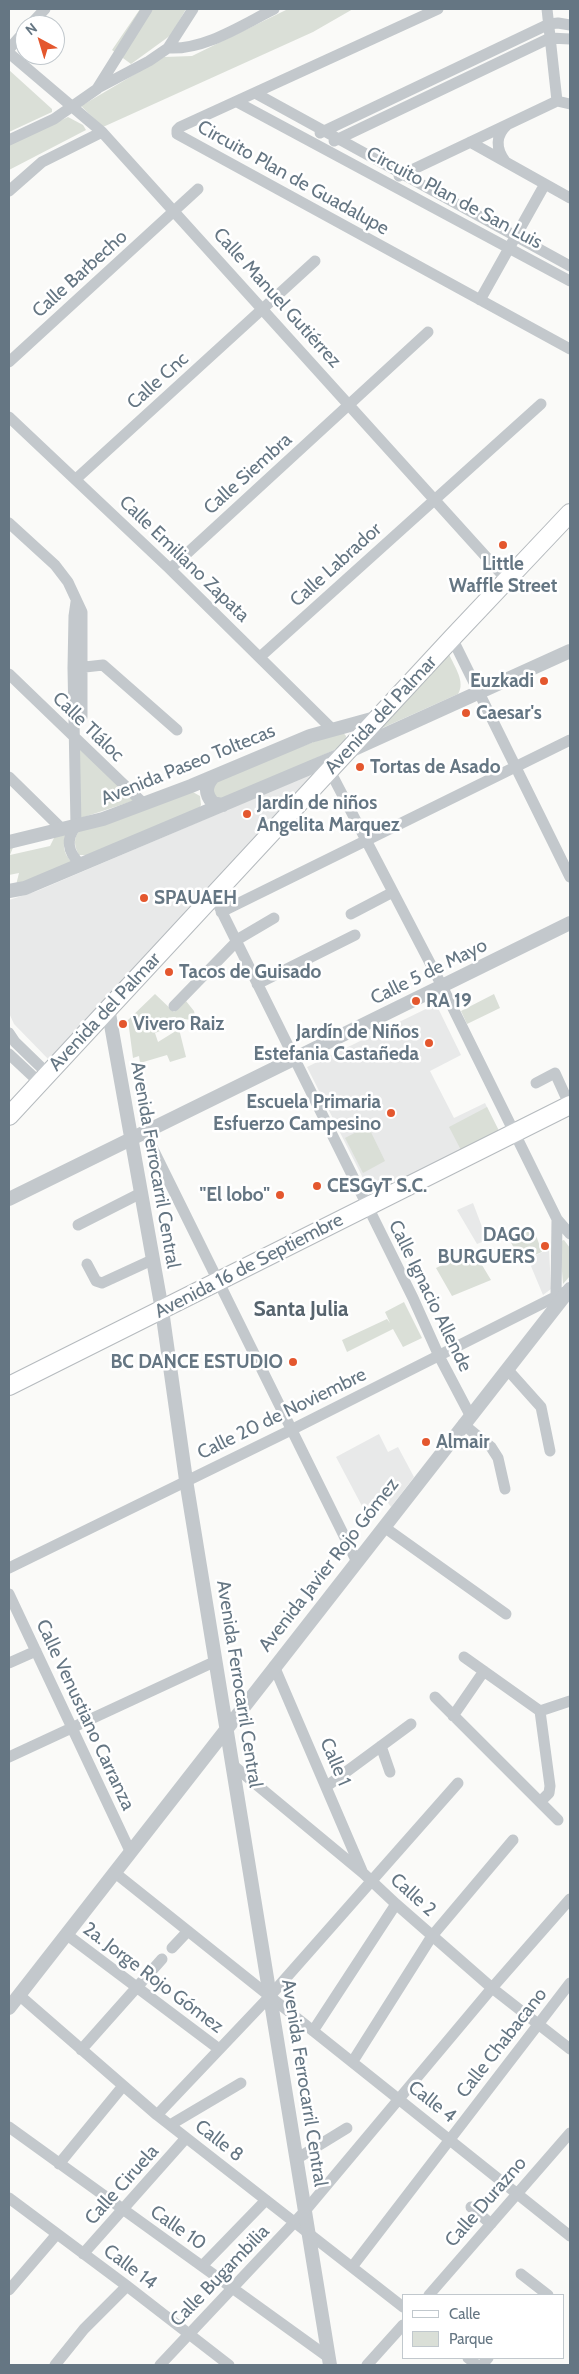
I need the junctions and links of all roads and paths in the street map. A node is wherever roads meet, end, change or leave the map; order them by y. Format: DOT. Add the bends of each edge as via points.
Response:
graph roads {
  1 [pos="147,9"];
  2 [pos="194,9"];
  3 [pos="274,9"];
  4 [pos="438,9"];
  5 [pos="547,9"];
  6 [pos="548,24"];
  7 [pos="570,26"];
  8 [pos="550,38"];
  9 [pos="570,40"];
  10 [pos="168,48"];
  11 [pos="9,53"];
  12 [pos="97,89"];
  13 [pos="255,94"];
  14 [pos="556,101"];
  15 [pos="237,102"];
  16 [pos="570,104"];
  17 [pos="72,106"];
  18 [pos="508,124"];
  19 [pos="324,131"];
  20 [pos="102,132"];
  21 [pos="306,139"];
  22 [pos="338,139"];
  23 [pos="9,140"];
  24 [pos="470,142"];
  25 [pos="321,147"];
  26 [pos="505,161"];
  27 [pos="403,174"];
  28 [pos="386,182"];
  29 [pos="545,184"];
  30 [pos="198,189"];
  31 [pos="9,191"];
  32 [pos="570,198"];
  33 [pos="174,211"];
  34 [pos="516,236"];
  35 [pos="509,248"];
  36 [pos="315,261"];
  37 [pos="570,266"];
  38 [pos="570,281"];
  39 [pos="480,300"];
  40 [pos="263,309"];
  41 [pos="428,332"];
  42 [pos="570,349"];
  43 [pos="9,362"];
  44 [pos="350,404"];
  45 [pos="541,404"];
  46 [pos="9,417"];
  47 [pos="76,479"];
  48 [pos="435,499"];
  49 [pos="570,513"];
  50 [pos="9,523"];
  51 [pos="170,569"];
  52 [pos="507,580"];
  53 [pos="452,638"];
  54 [pos="570,651"];
  55 [pos="260,657"];
  56 [pos="78,668"];
  57 [pos="9,674"];
  58 [pos="479,691"];
  59 [pos="379,717"];
  60 [pos="332,728"];
  61 [pos="177,730"];
  62 [pos="76,740"];
  63 [pos="570,740"];
  64 [pos="345,752"];
  65 [pos="516,767"];
  66 [pos="330,771"];
  67 [pos="9,777"];
  68 [pos="213,777"];
  69 [pos="191,786"];
  70 [pos="144,804"];
  71 [pos="223,805"];
  72 [pos="198,816"];
  73 [pos="76,826"];
  74 [pos="62,830"];
  75 [pos="366,840"];
  76 [pos="9,842"];
  77 [pos="80,864"];
  78 [pos="570,877"];
  79 [pos="9,891"];
  80 [pos="393,892"];
  81 [pos="214,896"];
  82 [pos="221,912"];
  83 [pos="352,914"];
  84 [pos="274,918"];
  85 [pos="570,923"];
  86 [pos="355,935"];
  87 [pos="236,942"];
  88 [pos="257,984"];
  89 [pos="442,986"];
  90 [pos="174,1006"];
  91 [pos="108,1008"];
  92 [pos="9,1033"];
  93 [pos="9,1054"];
  94 [pos="294,1059"];
  95 [pos="44,1078"];
  96 [pos="536,1083"];
  97 [pos="570,1105"];
  98 [pos="9,1116"];
  99 [pos="515,1132"];
  100 [pos="145,1133"];
  101 [pos="132,1140"];
  102 [pos="141,1193"];
  103 [pos="9,1199"];
  104 [pos="366,1206"];
  105 [pos="557,1219"];
  106 [pos="78,1225"];
  107 [pos="570,1234"];
  108 [pos="152,1260"];
  109 [pos="87,1264"];
  110 [pos="218,1282"];
  111 [pos="570,1289"];
  112 [pos="556,1296"];
  113 [pos="162,1310"];
  114 [pos="439,1356"];
  115 [pos="507,1369"];
  116 [pos="9,1386"];
  117 [pos="467,1420"];
  118 [pos="291,1430"];
  119 [pos="550,1451"];
  120 [pos="186,1480"];
  121 [pos="505,1489"];
  122 [pos="384,1527"];
  123 [pos="357,1562"];
  124 [pos="9,1568"];
  125 [pos="9,1594"];
  126 [pos="506,1614"];
  127 [pos="36,1651"];
  128 [pos="464,1657"];
  129 [pos="216,1661"];
  130 [pos="9,1663"];
  131 [pos="274,1666"];
  132 [pos="484,1671"];
  133 [pos="435,1697"];
  134 [pos="570,1702"];
  135 [pos="540,1711"];
  136 [pos="453,1716"];
  137 [pos="411,1724"];
  138 [pos="227,1726"];
  139 [pos="73,1727"];
  140 [pos="382,1746"];
  141 [pos="9,1757"];
  142 [pos="234,1766"];
  143 [pos="390,1772"];
  144 [pos="458,1783"];
  145 [pos="327,1786"];
  146 [pos="540,1802"];
  147 [pos="558,1820"];
  148 [pos="513,1840"];
  149 [pos="130,1851"];
  150 [pos="114,1872"];
  151 [pos="363,1872"];
  152 [pos="373,1882"];
  153 [pos="570,1899"];
  154 [pos="396,1904"];
  155 [pos="188,1931"];
  156 [pos="66,1934"];
  157 [pos="432,1936"];
  158 [pos="172,1948"];
  159 [pos="162,1959"];
  160 [pos="570,1983"];
  161 [pos="137,1987"];
  162 [pos="492,1988"];
  163 [pos="19,1995"];
  164 [pos="270,1996"];
  165 [pos="9,2008"];
  166 [pos="539,2025"];
  167 [pos="313,2031"];
  168 [pos="570,2048"];
  169 [pos="220,2049"];
  170 [pos="81,2050"];
  171 [pos="353,2061"];
  172 [pos="241,2083"];
  173 [pos="123,2086"];
  174 [pos="399,2098"];
  175 [pos="157,2115"];
  176 [pos="170,2125"];
  177 [pos="9,2127"];
  178 [pos="346,2128"];
  179 [pos="570,2133"];
  180 [pos="186,2138"];
  181 [pos="451,2139"];
  182 [pos="298,2158"];
  183 [pos="59,2164"];
  184 [pos="517,2194"];
  185 [pos="9,2198"];
  186 [pos="266,2200"];
  187 [pos="470,2208"];
  188 [pos="123,2210"];
  189 [pos="305,2211"];
  190 [pos="296,2222"];
  191 [pos="491,2224"];
  192 [pos="568,2230"];
  193 [pos="308,2232"];
  194 [pos="57,2234"];
  195 [pos="83,2254"];
  196 [pos="202,2266"];
  197 [pos="352,2267"];
  198 [pos="521,2274"];
  199 [pos="127,2286"];
  200 [pos="232,2287"];
  201 [pos="9,2289"];
  202 [pos="430,2294"];
  203 [pos="544,2294"];
  204 [pos="402,2306"];
  205 [pos="402,2326"];
  206 [pos="189,2334"];
  207 [pos="329,2361"];
  208 [pos="55,2365"];
  209 [pos="160,2365"];
  210 [pos="229,2365"];
  211 [pos="367,2365"];
  1 -- 12 [label="street"];
  2 -- 10 [label="street"];
  3 -- 10 [label="street" via="200,45"];
  4 -- 13 [label="street, Circuito Plan de Guadalupe"];
  5 -- 6 [label="street"];
  6 -- 7 [label="street"];
  6 -- 8 [label="street"];
  6 -- 19 [label="street"];
  8 -- 9 [label="street"];
  8 -- 14 [label="street"];
  8 -- 22 [label="street, Circuito Plan de San Luis"];
  10 -- 12 [label="street"];
  11 -- 17 [label="street, Calle Manuel Gutiérrez"];
  12 -- 17 [label="street"];
  13 -- 15 [label="street, Circuito Plan de Guadalupe"];
  13 -- 19 [label="street, Circuito Plan de San Luis"];
  14 -- 16 [label="street"];
  14 -- 18 [label="street"];
  15 -- 21 [label="street, Circuito Plan de San Luis"];
  15 -- 39 [label="street, Circuito Plan de Guadalupe" via="180,127 177,134"];
  17 -- 20 [label="street, Calle Manuel Gutiérrez"];
  17 -- 23 [label="street" via="54,119"];
  18 -- 24 [label="street"];
  18 -- 26 [label="street" via="498,142"];
  19 -- 21 [label="street"];
  19 -- 22 [label="street, Circuito Plan de San Luis"];
  20 -- 31 [label="street" via="42,162"];
  20 -- 33 [label="street, Calle Manuel Gutiérrez"];
  21 -- 25 [label="street, Circuito Plan de San Luis"];
  22 -- 25 [label="street, Circuito Plan de San Luis"];
  22 -- 27 [label="street, Circuito Plan de San Luis"];
  24 -- 26 [label="street"];
  24 -- 27 [label="street"];
  25 -- 28 [label="street, Circuito Plan de San Luis"];
  26 -- 29 [label="street"];
  27 -- 28 [label="street"];
  27 -- 34 [label="street, Circuito Plan de San Luis"];
  28 -- 35 [label="street, Circuito Plan de San Luis"];
  29 -- 32 [label="street"];
  29 -- 34 [label="street"];
  30 -- 33 [label="street, Calle Barbecho"];
  33 -- 40 [label="street, Calle Manuel Gutiérrez"];
  33 -- 43 [label="street, Calle Barbecho"];
  34 -- 35 [label="street"];
  34 -- 37 [label="street, Circuito Plan de San Luis"];
  35 -- 38 [label="street, Circuito Plan de San Luis"];
  35 -- 39 [label="street"];
  36 -- 40 [label="street, Calle Cnc"];
  39 -- 42 [label="street, Circuito Plan de Guadalupe"];
  40 -- 44 [label="street, Calle Manuel Gutiérrez"];
  40 -- 47 [label="street, Calle Cnc"];
  41 -- 44 [label="street, Calle Siembra"];
  44 -- 48 [label="street, Calle Manuel Gutiérrez"];
  44 -- 51 [label="street, Calle Siembra"];
  45 -- 48 [label="street, Calle Labrador"];
  46 -- 47 [label="street, Calle Emiliano Zapata"];
  47 -- 51 [label="street, Calle Emiliano Zapata"];
  48 -- 52 [label="street, Calle Manuel Gutiérrez"];
  48 -- 55 [label="street, Calle Labrador"];
  49 -- 52 [label="main road, Avenida del Palmar"];
  50 -- 56 [label="street" via="55,565 68,582 82,612"];
  51 -- 55 [label="street, Calle Emiliano Zapata"];
  52 -- 53 [label="main road, Avenida del Palmar"];
  53 -- 58 [label="street"];
  53 -- 59 [label="main road, Avenida del Palmar"];
  54 -- 58 [label="street"];
  55 -- 60 [label="street, Calle Emiliano Zapata"];
  56 -- 61 [label="street" via="103,665"];
  56 -- 62 [label="street" via="82,731"];
  57 -- 62 [label="street, Calle Tláloc"];
  58 -- 64 [label="street"];
  58 -- 65 [label="street"];
  59 -- 60 [label="street, Avenida Paseo Toltecas"];
  59 -- 64 [label="main road, Avenida del Palmar"];
  60 -- 68 [label="street, Avenida Paseo Toltecas"];
  62 -- 70 [label="street, Calle Tláloc"];
  62 -- 73 [label="street"];
  63 -- 65 [label="street"];
  64 -- 66 [label="main road, Avenida del Palmar"];
  64 -- 71 [label="street"];
  65 -- 75 [label="street"];
  65 -- 78 [label="street"];
  66 -- 75 [label="street"];
  66 -- 81 [label="main road, Avenida del Palmar"];
  67 -- 74 [label="street"];
  68 -- 69 [label="street, Avenida Paseo Toltecas"];
  68 -- 71 [label="street" via="206,793 212,803"];
  69 -- 70 [label="street, Avenida Paseo Toltecas"];
  69 -- 72 [label="street" via="204,798"];
  70 -- 73 [label="street, Avenida Paseo Toltecas"];
  71 -- 72 [label="street"];
  72 -- 77 [label="street"];
  73 -- 74 [label="street, Avenida Paseo Toltecas"];
  73 -- 77 [label="street" via="69,841 69,850"];
  74 -- 76 [label="street, Avenida Paseo Toltecas"];
  75 -- 80 [label="street"];
  75 -- 82 [label="street"];
  77 -- 79 [label="street" via="25,888"];
  80 -- 83 [label="street"];
  80 -- 89 [label="street"];
  81 -- 82 [label="street, Calle Ignacio Allende"];
  81 -- 91 [label="main road, Avenida del Palmar"];
  82 -- 87 [label="street, Calle Ignacio Allende"];
  84 -- 87 [label="street"];
  85 -- 89 [label="street, Calle 5 de Mayo"];
  86 -- 88 [label="street"];
  87 -- 88 [label="street, Calle Ignacio Allende"];
  87 -- 90 [label="street"];
  88 -- 94 [label="street, Calle Ignacio Allende"];
  89 -- 94 [label="street, Calle 5 de Mayo"];
  89 -- 99 [label="street"];
  91 -- 95 [label="main road, Avenida del Palmar"];
  91 -- 101 [label="street, Avenida Ferrocarril Central"];
  92 -- 95 [label="street"];
  93 -- 95 [label="street"];
  94 -- 100 [label="street, Calle 5 de Mayo"];
  94 -- 104 [label="street, Calle Ignacio Allende"];
  95 -- 98 [label="main road, Avenida del Palmar"];
  96 -- 97 [label="street" via="554,1074"];
  97 -- 99 [label="main road, Avenida 16 de Septiembre"];
  99 -- 104 [label="main road, Avenida 16 de Septiembre"];
  99 -- 105 [label="street"];
  100 -- 101 [label="street, Calle 5 de Mayo"];
  100 -- 110 [label="street"];
  101 -- 102 [label="street, Avenida Ferrocarril Central"];
  101 -- 103 [label="street, Calle 5 de Mayo"];
  102 -- 106 [label="street"];
  102 -- 108 [label="street, Avenida Ferrocarril Central"];
  104 -- 110 [label="main road, Avenida 16 de Septiembre"];
  104 -- 114 [label="street, Calle Ignacio Allende"];
  105 -- 107 [label="street"];
  105 -- 112 [label="street"];
  108 -- 109 [label="street" via="102,1283 96,1281"];
  108 -- 113 [label="street, Avenida Ferrocarril Central"];
  110 -- 113 [label="main road, Avenida 16 de Septiembre"];
  110 -- 118 [label="street"];
  111 -- 112 [label="street, Calle 20 de Noviembre"];
  111 -- 115 [label="street, Avenida Javier Rojo Gómez"];
  112 -- 114 [label="street, Calle 20 de Noviembre"];
  113 -- 116 [label="main road, Avenida 16 de Septiembre"];
  113 -- 120 [label="street, Avenida Ferrocarril Central"];
  114 -- 117 [label="street, Calle Ignacio Allende"];
  114 -- 118 [label="street, Calle 20 de Noviembre"];
  115 -- 117 [label="street, Avenida Javier Rojo Gómez"];
  115 -- 119 [label="street" via="541,1407"];
  117 -- 121 [label="street" via="498,1458"];
  117 -- 122 [label="street, Avenida Javier Rojo Gómez"];
  118 -- 120 [label="street, Calle 20 de Noviembre"];
  118 -- 123 [label="street"];
  120 -- 124 [label="street, Calle 20 de Noviembre"];
  120 -- 129 [label="street, Avenida Ferrocarril Central"];
  122 -- 123 [label="street, Avenida Javier Rojo Gómez"];
  122 -- 126 [label="street"];
  123 -- 131 [label="street, Avenida Javier Rojo Gómez"];
  125 -- 127 [label="street, Calle Venustiano Carranza"];
  127 -- 130 [label="street"];
  127 -- 139 [label="street, Calle Venustiano Carranza"];
  128 -- 132 [label="street"];
  129 -- 138 [label="street, Avenida Ferrocarril Central"];
  129 -- 139 [label="street"];
  131 -- 138 [label="street, Avenida Javier Rojo Gómez"];
  131 -- 145 [label="street, Calle 1"];
  132 -- 135 [label="street"];
  132 -- 136 [label="street"];
  133 -- 136 [label="street"];
  134 -- 135 [label="street"];
  135 -- 146 [label="street" via="550,1786 549,1793"];
  136 -- 146 [label="street"];
  137 -- 140 [label="street"];
  138 -- 142 [label="street, Avenida Ferrocarril Central"];
  138 -- 149 [label="street, Avenida Javier Rojo Gómez"];
  139 -- 141 [label="street"];
  139 -- 149 [label="street, Calle Venustiano Carranza"];
  140 -- 143 [label="street"];
  140 -- 145 [label="street"];
  142 -- 151 [label="street, Calle 2"];
  142 -- 164 [label="street, Avenida Ferrocarril Central"];
  144 -- 152 [label="street"];
  145 -- 151 [label="street, Calle 1"];
  146 -- 147 [label="street"];
  148 -- 157 [label="street"];
  149 -- 150 [label="street, Avenida Javier Rojo Gómez"];
  150 -- 155 [label="street, Calle 4"];
  150 -- 156 [label="street, Avenida Javier Rojo Gómez"];
  151 -- 152 [label="street, Calle 2"];
  152 -- 154 [label="street, Calle 2"];
  152 -- 164 [label="street"];
  153 -- 162 [label="street, Calle Bugambilia"];
  154 -- 157 [label="street, Calle 2"];
  154 -- 167 [label="street"];
  155 -- 158 [label="street"];
  155 -- 164 [label="street, Calle 4"];
  156 -- 161 [label="street, 2a. Jorge Rojo Gómez"];
  156 -- 163 [label="street, Avenida Javier Rojo Gómez"];
  157 -- 162 [label="street, Calle 2"];
  157 -- 171 [label="street"];
  159 -- 161 [label="street"];
  160 -- 166 [label="street, Calle Chabacano"];
  161 -- 169 [label="street, 2a. Jorge Rojo Gómez"];
  161 -- 170 [label="street"];
  162 -- 166 [label="street, Calle 2"];
  162 -- 174 [label="street, Calle Bugambilia"];
  163 -- 165 [label="street, Avenida Javier Rojo Gómez"];
  163 -- 170 [label="street, Calle 8"];
  164 -- 167 [label="street, Calle 4"];
  164 -- 169 [label="street"];
  164 -- 182 [label="street, Avenida Ferrocarril Central"];
  166 -- 168 [label="street, Calle 2"];
  166 -- 181 [label="street, Calle Chabacano"];
  167 -- 171 [label="street, Calle 4"];
  169 -- 175 [label="street"];
  170 -- 173 [label="street, Calle 8"];
  171 -- 174 [label="street, Calle 4"];
  172 -- 176 [label="street"];
  173 -- 175 [label="street, Calle 8"];
  173 -- 183 [label="street"];
  174 -- 181 [label="street, Calle 4"];
  174 -- 189 [label="street, Calle Bugambilia"];
  175 -- 176 [label="street, Calle 8"];
  176 -- 180 [label="street, Calle 8"];
  177 -- 183 [label="street, Calle 10"];
  178 -- 182 [label="street"];
  179 -- 184 [label="street, Calle Durazno"];
  180 -- 186 [label="street, Calle 8"];
  180 -- 188 [label="street, Calle Ciruela"];
  181 -- 184 [label="street, Calle 4"];
  181 -- 197 [label="street, Calle Chabacano"];
  182 -- 189 [label="street, Avenida Ferrocarril Central"];
  183 -- 188 [label="street, Calle 10"];
  184 -- 191 [label="street, Calle Durazno"];
  184 -- 192 [label="street, Calle 4"];
  185 -- 194 [label="street, Calle 14"];
  186 -- 190 [label="street, Calle 8"];
  186 -- 196 [label="street"];
  187 -- 191 [label="street"];
  188 -- 195 [label="street, Calle Ciruela"];
  188 -- 196 [label="street, Calle 10"];
  189 -- 190 [label="street, Calle Bugambilia"];
  189 -- 193 [label="street, Avenida Ferrocarril Central"];
  190 -- 193 [label="street, Calle 8"];
  190 -- 200 [label="street, Calle Bugambilia"];
  191 -- 202 [label="street, Calle Durazno"];
  193 -- 197 [label="street, Calle 8"];
  193 -- 207 [label="street, Avenida Ferrocarril Central"];
  194 -- 195 [label="street, Calle 14"];
  194 -- 201 [label="street"];
  195 -- 199 [label="street, Calle 14"];
  196 -- 200 [label="street, Calle 10"];
  197 -- 204 [label="street, Calle 8"];
  198 -- 203 [label="street"];
  199 -- 206 [label="street, Calle 14"];
  199 -- 208 [label="street" via="84,2329"];
  200 -- 206 [label="street, Calle Bugambilia"];
  200 -- 207 [label="street, Calle 10"];
  205 -- 211 [label="street"];
  206 -- 209 [label="street, Calle Bugambilia"];
  206 -- 210 [label="street, Calle 14"];
}
